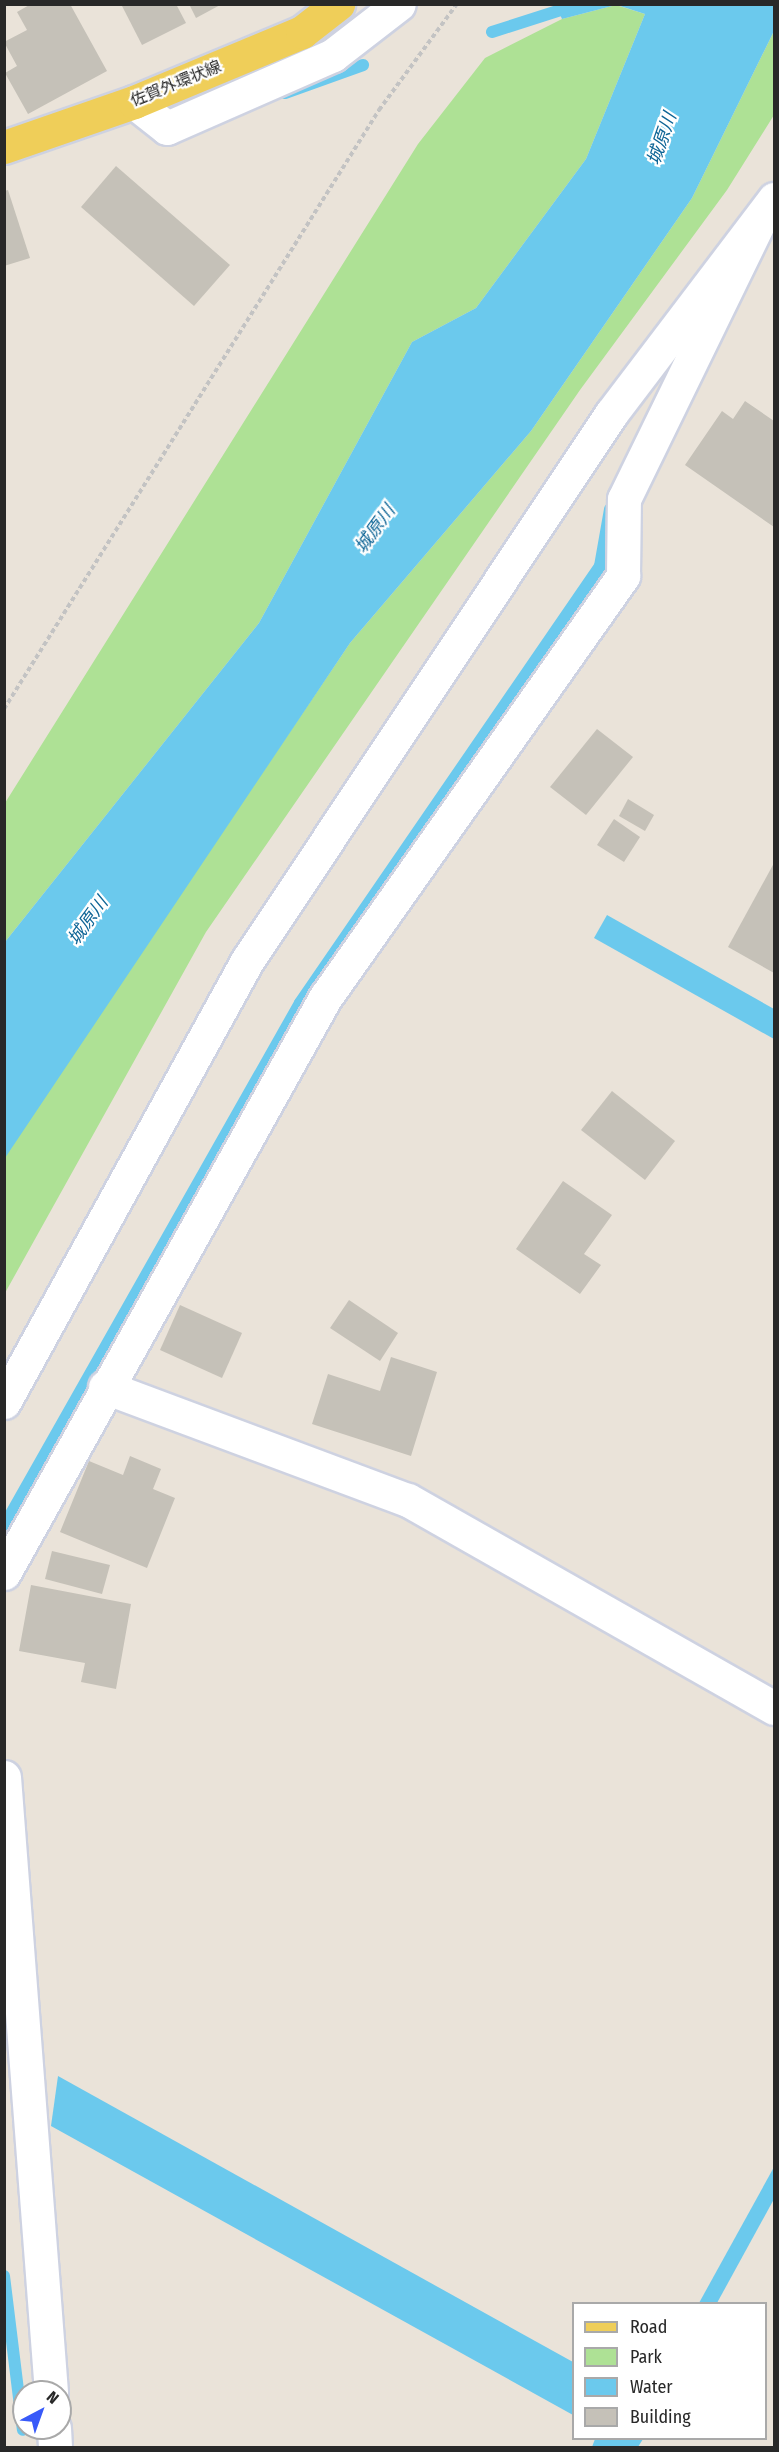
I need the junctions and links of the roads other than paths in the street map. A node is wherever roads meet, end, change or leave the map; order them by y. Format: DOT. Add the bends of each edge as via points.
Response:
graph roads {
  1 [pos="338,4"];
  2 [pos="399,4"];
  3 [pos="134,102"];
  4 [pos="4,147"];
  5 [pos="767,209"];
  6 [pos="105,1387"];
  7 [pos="4,1402"];
  8 [pos="4,1573"];
  9 [pos="774,1708"];
  10 [pos="4,1777"];
  11 [pos="50,2380"];
  1 -- 3 [label="main road, 佐賀外環状線" via="302,32"];
  2 -- 3 [label="street" via="333,55 167,128"];
  3 -- 4 [label="main road, 佐賀外環状線"];
  5 -- 6 [label="street" via="624,499 623,576 325,998"];
  5 -- 7 [label="street" via="611,414 247,961"];
  6 -- 8 [label="street"];
  6 -- 9 [label="street" via="408,1500"];
  10 -- 11 [label="street"];
}
